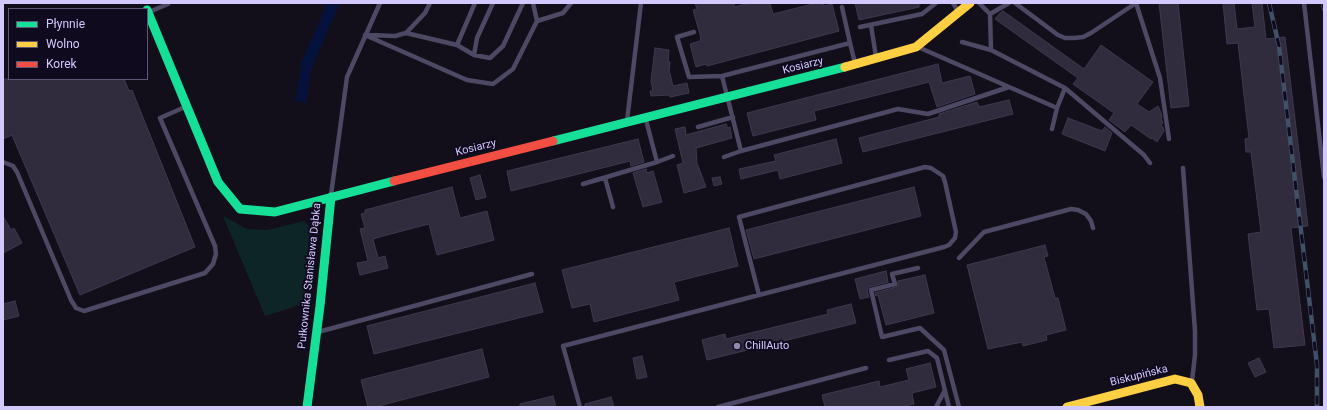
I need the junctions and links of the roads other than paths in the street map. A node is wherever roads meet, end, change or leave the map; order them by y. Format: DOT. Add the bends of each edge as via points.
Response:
graph roads {
  1 [pos="380,3"];
  2 [pos="430,3"];
  3 [pos="475,3"];
  4 [pos="493,3"];
  5 [pos="523,3"];
  6 [pos="533,3"];
  7 [pos="571,3"];
  8 [pos="641,3"];
  9 [pos="936,3"];
  10 [pos="953,3"];
  11 [pos="970,3"];
  12 [pos="979,3"];
  13 [pos="1009,3"];
  14 [pos="1015,3"];
  15 [pos="1136,3"];
  16 [pos="1304,3"];
  17 [pos="168,4"];
  18 [pos="842,7"];
  19 [pos="148,11"];
  20 [pos="959,12"];
  21 [pos="148,13"];
  22 [pos="990,14"];
  23 [pos="537,22"];
  24 [pos="871,25"];
  25 [pos="860,27"];
  26 [pos="694,32"];
  27 [pos="406,33"];
  28 [pos="365,35"];
  29 [pos="962,42"];
  30 [pos="850,43"];
  31 [pos="457,45"];
  32 [pos="916,46"];
  33 [pos="991,50"];
  34 [pos="474,55"];
  35 [pos="877,59"];
  36 [pos="855,65"];
  37 [pos="722,76"];
  38 [pos="1009,87"];
  39 [pos="1065,88"];
  40 [pos="728,97"];
  41 [pos="186,106"];
  42 [pos="1057,108"];
  43 [pos="733,117"];
  44 [pos="645,118"];
  45 [pos="627,123"];
  46 [pos="698,127"];
  47 [pos="1052,129"];
  48 [pos="1169,138"];
  49 [pos="741,151"];
  50 [pos="673,156"];
  51 [pos="724,157"];
  52 [pos="3,162"];
  53 [pos="657,162"];
  54 [pos="1150,163"];
  55 [pos="1183,168"];
  56 [pos="1324,177"];
  57 [pos="605,178"];
  58 [pos="582,184"];
  59 [pos="331,197"];
  60 [pos="612,207"];
  61 [pos="1093,228"];
  62 [pos="959,258"];
  63 [pos="918,268"];
  64 [pos="532,274"];
  65 [pos="759,296"];
  66 [pos="317,332"];
  67 [pos="889,360"];
  68 [pos="866,368"];
  69 [pos="1192,383"];
  70 [pos="945,390"];
  71 [pos="307,407"];
  72 [pos="580,407"];
  73 [pos="718,407"];
  74 [pos="936,407"];
  75 [pos="949,407"];
  76 [pos="959,407"];
  77 [pos="1067,407"];
  78 [pos="1200,407"];
  1 -- 28 [label="lane"];
  2 -- 27 [label="lane" via="425,13"];
  3 -- 31 [label="lane"];
  4 -- 34 [label="lane" via="477,38"];
  5 -- 34 [label="lane" via="503,46 490,58"];
  6 -- 23 [label="lane"];
  7 -- 23 [label="lane" via="563,13"];
  8 -- 45 [label="lane"];
  9 -- 24 [label="lane" via="922,14"];
  10 -- 20 [label="lane"];
  11 -- 20 [label="street, Kosiarzy"];
  12 -- 22 [label="lane"];
  13 -- 22 [label="lane"];
  14 -- 15 [label="lane" via="1065,38 1083,37"];
  15 -- 48 [label="lane" via="1160,78"];
  16 -- 56 [label="lane"];
  17 -- 19 [label="lane"];
  18 -- 30 [label="lane"];
  20 -- 32 [label="street, Kosiarzy"];
  21 -- 41 [label="street, Pułkownika Stanisława Dąbka"];
  22 -- 33 [label="lane"];
  23 -- 28 [label="lane" via="513,69 493,84 467,80"];
  24 -- 25 [label="lane"];
  24 -- 35 [label="lane"];
  26 -- 37 [label="lane" via="678,37 689,77"];
  27 -- 28 [label="lane" via="395,36"];
  27 -- 31 [label="lane"];
  28 -- 59 [label="lane" via="347,77"];
  29 -- 33 [label="lane"];
  30 -- 36 [label="lane"];
  30 -- 37 [label="lane"];
  31 -- 34 [label="lane"];
  32 -- 35 [label="street, Kosiarzy"];
  32 -- 38 [label="lane"];
  33 -- 39 [label="lane"];
  35 -- 36 [label="street, Kosiarzy"];
  36 -- 40 [label="street, Kosiarzy"];
  37 -- 40 [label="lane"];
  38 -- 42 [label="lane"];
  38 -- 49 [label="lane" via="928,114 898,109"];
  39 -- 42 [label="lane"];
  39 -- 54 [label="lane" via="1144,155"];
  40 -- 43 [label="lane"];
  40 -- 44 [label="street, Kosiarzy"];
  41 -- 52 [label="lane" via="160,118 215,246 213,264 205,272 84,311 76,308 71,300 17,172 13,166"];
  41 -- 59 [label="street, Pułkownika Stanisława Dąbka" via="218,182 240,209 275,212"];
  42 -- 47 [label="lane"];
  43 -- 46 [label="lane"];
  43 -- 49 [label="lane"];
  44 -- 45 [label="street, Kosiarzy"];
  44 -- 53 [label="lane"];
  45 -- 59 [label="street, Kosiarzy"];
  49 -- 51 [label="lane"];
  50 -- 53 [label="lane"];
  53 -- 57 [label="lane"];
  55 -- 69 [label="lane" via="1195,331"];
  57 -- 58 [label="lane"];
  57 -- 60 [label="lane"];
  59 -- 66 [label="street, Pułkownika Stanisława Dąbka"];
  61 -- 62 [label="lane" via="1086,214 1071,208 984,232"];
  63 -- 76 [label="lane" via="892,274 895,284 871,290 882,337 920,328 944,350"];
  64 -- 66 [label="lane"];
  65 -- 65 [label="lane" via="949,245 956,232 942,176 931,168 924,167 740,217"];
  65 -- 72 [label="lane" via="563,346"];
  66 -- 71 [label="street, Pułkownika Stanisława Dąbka"];
  67 -- 70 [label="lane" via="928,351 937,358"];
  68 -- 73 [label="lane"];
  69 -- 77 [label="street, Biskupińska" via="1175,379"];
  69 -- 78 [label="street"];
  70 -- 74 [label="lane"];
  70 -- 75 [label="lane"];
}
